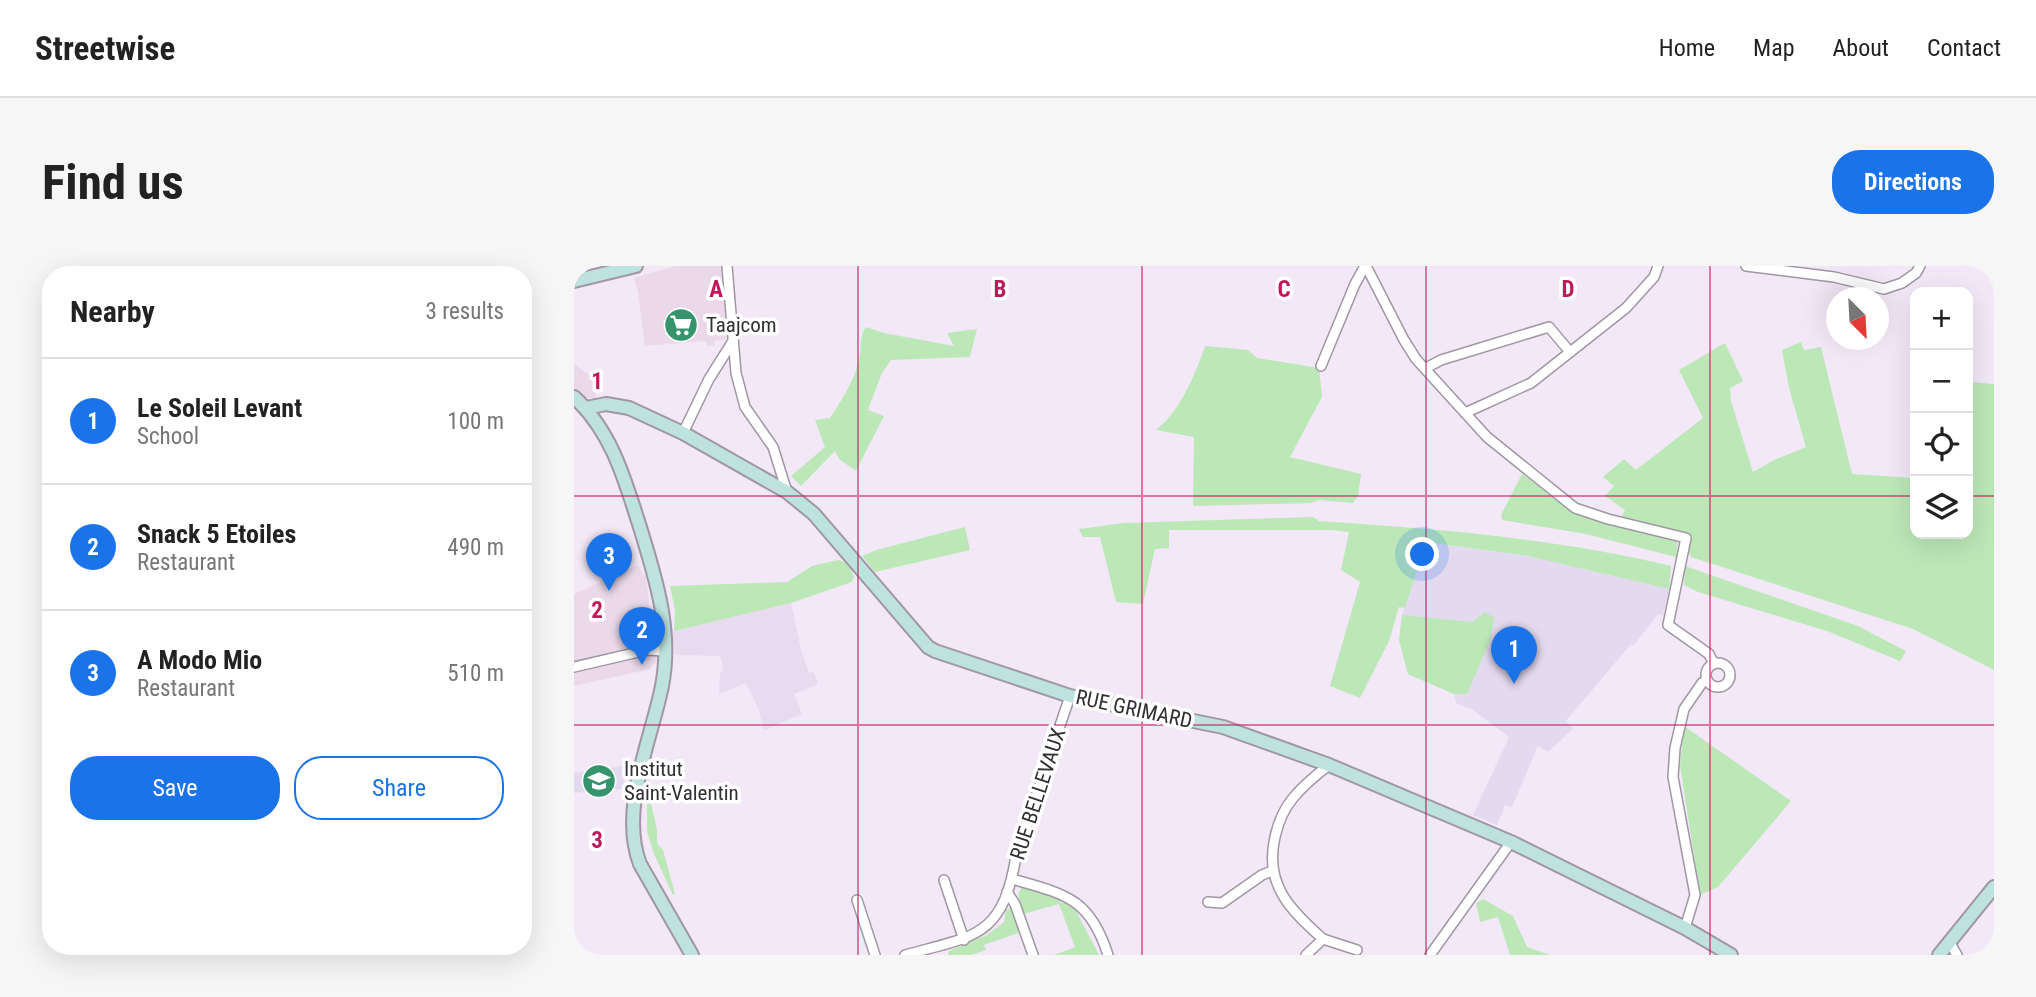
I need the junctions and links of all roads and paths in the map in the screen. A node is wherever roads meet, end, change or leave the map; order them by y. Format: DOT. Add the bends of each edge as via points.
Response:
graph roads {
  1 [pos="636,266"];
  2 [pos="727,266"];
  3 [pos="1366,266"];
  4 [pos="1658,266"];
  5 [pos="1746,266"];
  6 [pos="1920,266"];
  7 [pos="574,281"];
  8 [pos="733,341"];
  9 [pos="1570,352"];
  10 [pos="1321,366"];
  11 [pos="1426,369"];
  12 [pos="574,397"];
  13 [pos="586,408"];
  14 [pos="1465,413"];
  15 [pos="684,433"];
  16 [pos="787,492"];
  17 [pos="664,651"];
  18 [pos="1714,664"];
  19 [pos="574,667"];
  20 [pos="1707,680"];
  21 [pos="1070,696"];
  22 [pos="1329,765"];
  23 [pos="1511,842"];
  24 [pos="1272,871"];
  25 [pos="1012,879"];
  26 [pos="944,880"];
  27 [pos="1994,887"];
  28 [pos="1007,892"];
  29 [pos="857,900"];
  30 [pos="1208,902"];
  31 [pos="1685,929"];
  32 [pos="1323,939"];
  33 [pos="964,940"];
  34 [pos="1950,943"];
  35 [pos="1357,950"];
  36 [pos="938,951"];
  37 [pos="692,955"];
  38 [pos="875,955"];
  39 [pos="905,955"];
  40 [pos="1033,955"];
  41 [pos="1108,955"];
  42 [pos="1306,955"];
  43 [pos="1430,955"];
  44 [pos="1731,955"];
  45 [pos="1939,955"];
  46 [pos="1957,955"];
  1 -- 7 [label="street"];
  2 -- 8 [label="street"];
  3 -- 10 [label="street"];
  3 -- 11 [label="street" via="1404,340"];
  4 -- 9 [label="street" via="1626,309"];
  5 -- 6 [label="street" via="1834,277 1884,289 1902,283"];
  8 -- 15 [label="street"];
  8 -- 16 [label="street" via="745,407 773,447"];
  9 -- 11 [label="street" via="1549,327 1441,360"];
  9 -- 14 [label="street" via="1531,383"];
  11 -- 14 [label="street"];
  12 -- 13 [label="street"];
  13 -- 15 [label="street, RUE GRIMARD" via="606,404 629,408"];
  13 -- 17 [label="street" via="617,456 632,502 661,600"];
  14 -- 18 [label="street" via="1487,437 1575,508 1686,538 1668,625 1709,654"];
  15 -- 16 [label="street, RUE GRIMARD"];
  16 -- 21 [label="street, RUE GRIMARD" via="814,514 928,647"];
  17 -- 19 [label="street" via="647,650"];
  17 -- 37 [label="street" via="662,687 636,792 635,849"];
  18 -- 20 [label="street" via="1707,670"];
  18 -- 20 [label="street" via="1727,667 1729,678 1721,686"];
  20 -- 31 [label="street" via="1684,709 1675,748 1673,777 1695,895"];
  21 -- 22 [label="street, RUE GRIMARD" via="1223,727"];
  21 -- 25 [label="street, RUE BELLEVAUX"];
  22 -- 23 [label="street, RUE GRIMARD"];
  22 -- 24 [label="street" via="1285,809 1275,835"];
  23 -- 31 [label="street, RUE GRIMARD"];
  23 -- 43 [label="street"];
  24 -- 30 [label="street" via="1222,903"];
  24 -- 32 [label="street" via="1293,911"];
  25 -- 28 [label="street, RUE BELLEVAUX"];
  25 -- 41 [label="street" via="1075,902 1092,918"];
  26 -- 33 [label="street"];
  27 -- 34 [label="street"];
  28 -- 33 [label="street, RUE BELLEVAUX" via="990,923"];
  28 -- 40 [label="street"];
  29 -- 38 [label="street"];
  31 -- 44 [label="street, RUE GRIMARD"];
  32 -- 35 [label="street"];
  32 -- 42 [label="street"];
  33 -- 36 [label="street, RUE BELLEVAUX"];
  34 -- 45 [label="street"];
  34 -- 46 [label="street"];
  36 -- 39 [label="street, RUE BELLEVAUX"];
}
